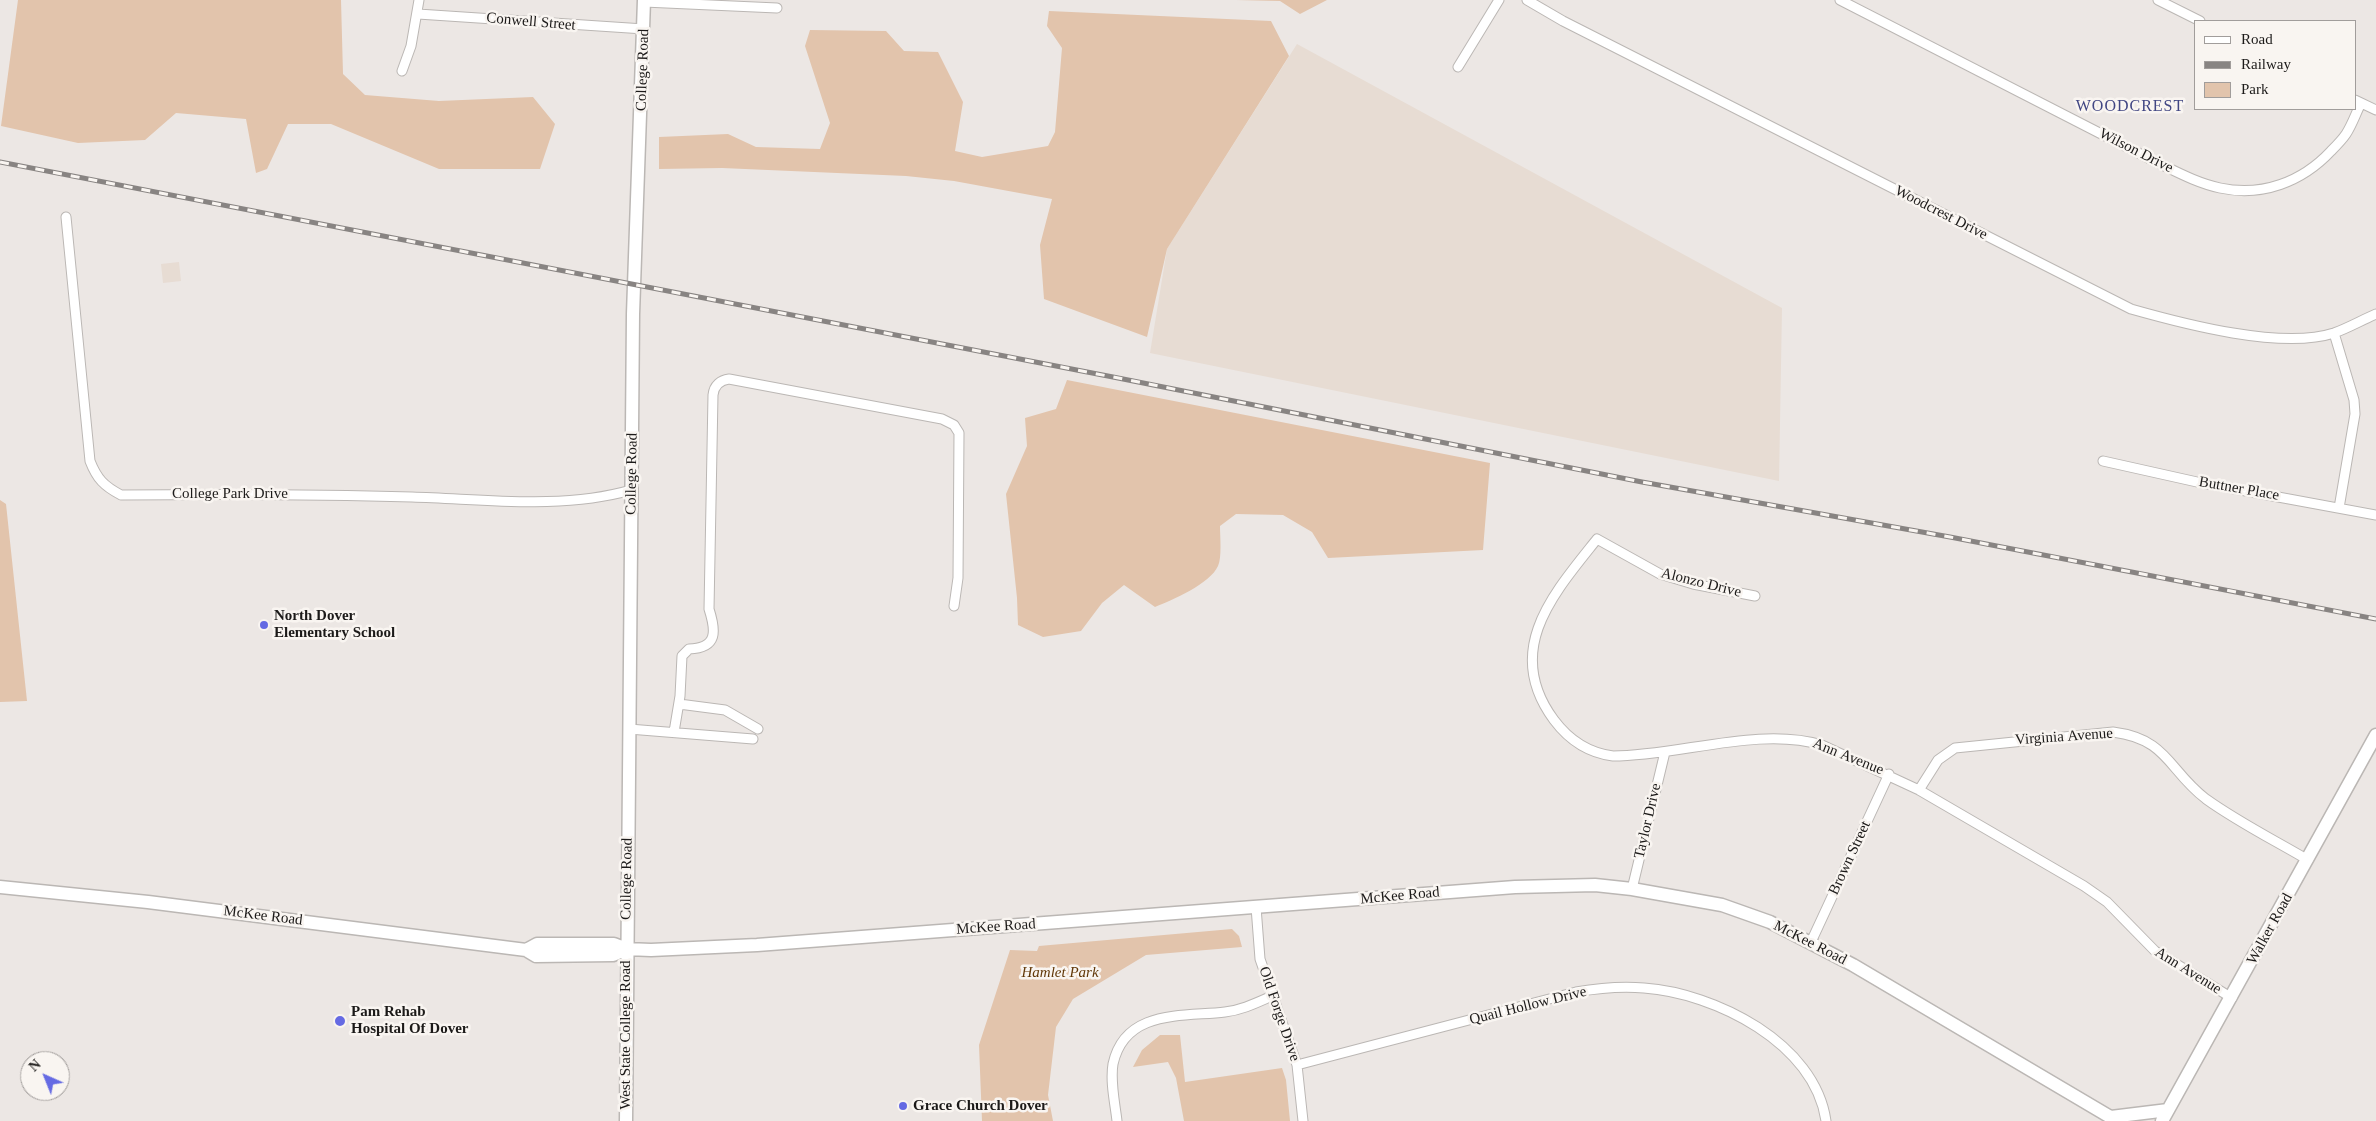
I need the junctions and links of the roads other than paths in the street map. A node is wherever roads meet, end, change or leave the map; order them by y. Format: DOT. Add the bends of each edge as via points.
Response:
graph roads {
  1 [pos="419,0"];
  2 [pos="1498,0"];
  3 [pos="1527,0"];
  4 [pos="1840,0"];
  5 [pos="2158,0"];
  6 [pos="644,1"];
  7 [pos="777,8"];
  8 [pos="418,14"];
  9 [pos="2198,20"];
  10 [pos="644,28"];
  11 [pos="1458,67"];
  12 [pos="402,71"];
  13 [pos="2358,101"];
  14 [pos="2355,110"];
  15 [pos="2376,110"];
  16 [pos="66,217"];
  17 [pos="2376,314"];
  18 [pos="2334,333"];
  19 [pos="2103,460"];
  20 [pos="631,490"];
  21 [pos="2339,508"];
  22 [pos="2376,515"];
  23 [pos="1597,539"];
  24 [pos="1755,596"];
  25 [pos="954,606"];
  26 [pos="679,704"];
  27 [pos="629,729"];
  28 [pos="758,730"];
  29 [pos="674,732"];
  30 [pos="2376,735"];
  31 [pos="753,739"];
  32 [pos="1665,752"];
  33 [pos="1889,774"];
  34 [pos="1919,790"];
  35 [pos="2308,860"];
  36 [pos="0,887"];
  37 [pos="1632,890"];
  38 [pos="1256,907"];
  39 [pos="1811,942"];
  40 [pos="627,949"];
  41 [pos="1272,996"];
  42 [pos="2232,998"];
  43 [pos="1297,1065"];
  44 [pos="2165,1115"];
  45 [pos="2114,1119"];
  46 [pos="626,1121"];
  47 [pos="1117,1121"];
  48 [pos="1303,1121"];
  49 [pos="1826,1121"];
  1 -- 8 [label="street"];
  2 -- 11 [label="street"];
  3 -- 18 [label="street, Woodcrest Drive" via="2131,310 2264,337"];
  4 -- 14 [label="street, Wilson Drive" via="2156,162 2196,181 2220,188 2257,190 2297,178 2316,166 2346,135"];
  5 -- 9 [label="street"];
  6 -- 7 [label="street"];
  6 -- 10 [label="main road, College Road"];
  8 -- 10 [label="street, Conwell Street"];
  8 -- 12 [label="street"];
  10 -- 20 [label="main road, College Road"];
  13 -- 15 [label="street"];
  16 -- 20 [label="street, College Park Drive" via="90,461 96,476 106,487 121,495 283,494 550,501 604,498"];
  17 -- 18 [label="street, Woodcrest Drive"];
  18 -- 21 [label="street" via="2354,400 2355,414"];
  19 -- 21 [label="street, Buttner Place" via="2197,482"];
  20 -- 27 [label="main road, College Road"];
  21 -- 22 [label="street, Buttner Place"];
  23 -- 24 [label="street, Alonzo Drive" via="1660,574"];
  23 -- 32 [label="street, Ann Avenue" via="1553,595 1540,620 1532,663 1538,691 1556,723 1590,751 1613,756"];
  25 -- 26 [label="street" via="958,578 958,434 954,425 942,418 723,380 713,395 709,609 715,627 710,642 702,648 685,651"];
  26 -- 28 [label="street" via="725,710"];
  26 -- 29 [label="street"];
  27 -- 29 [label="street"];
  27 -- 40 [label="main road, College Road"];
  29 -- 31 [label="street"];
  30 -- 35 [label="main road, Walker Road"];
  32 -- 33 [label="street, Ann Avenue" via="1794,738 1822,745"];
  32 -- 37 [label="street, Taylor Drive"];
  33 -- 34 [label="street, Ann Avenue"];
  33 -- 39 [label="street, Brown Street"];
  34 -- 35 [label="street, Virginia Avenue" via="1938,760 1956,748 2104,733 2129,734 2153,744 2191,786 2221,809"];
  34 -- 42 [label="street, Ann Avenue" via="2084,886 2106,902 2155,951"];
  35 -- 42 [label="main road, Walker Road"];
  36 -- 40 [label="main road, McKee Road" via="156,902 526,950 537,944 614,944"];
  37 -- 38 [label="main road, McKee Road" via="1595,885 1515,886"];
  37 -- 39 [label="main road, McKee Road" via="1722,905 1770,922"];
  38 -- 40 [label="main road, McKee Road" via="757,945"];
  38 -- 41 [label="street, Old Forge Drive" via="1260,959"];
  39 -- 45 [label="main road, McKee Road"];
  40 -- 46 [label="main road, West State College Road"];
  41 -- 43 [label="street, Old Forge Drive"];
  41 -- 47 [label="street" via="1240,1009 1153,1019 1133,1032 1118,1051 1113,1064"];
  42 -- 44 [label="main road, Walker Road"];
  43 -- 48 [label="street, Old Forge Drive"];
  43 -- 49 [label="street, Quail Hollow Drive" via="1576,992 1622,987 1666,990 1712,1004 1769,1036 1812,1081 1821,1098"];
  44 -- 45 [label="main road"];
}
